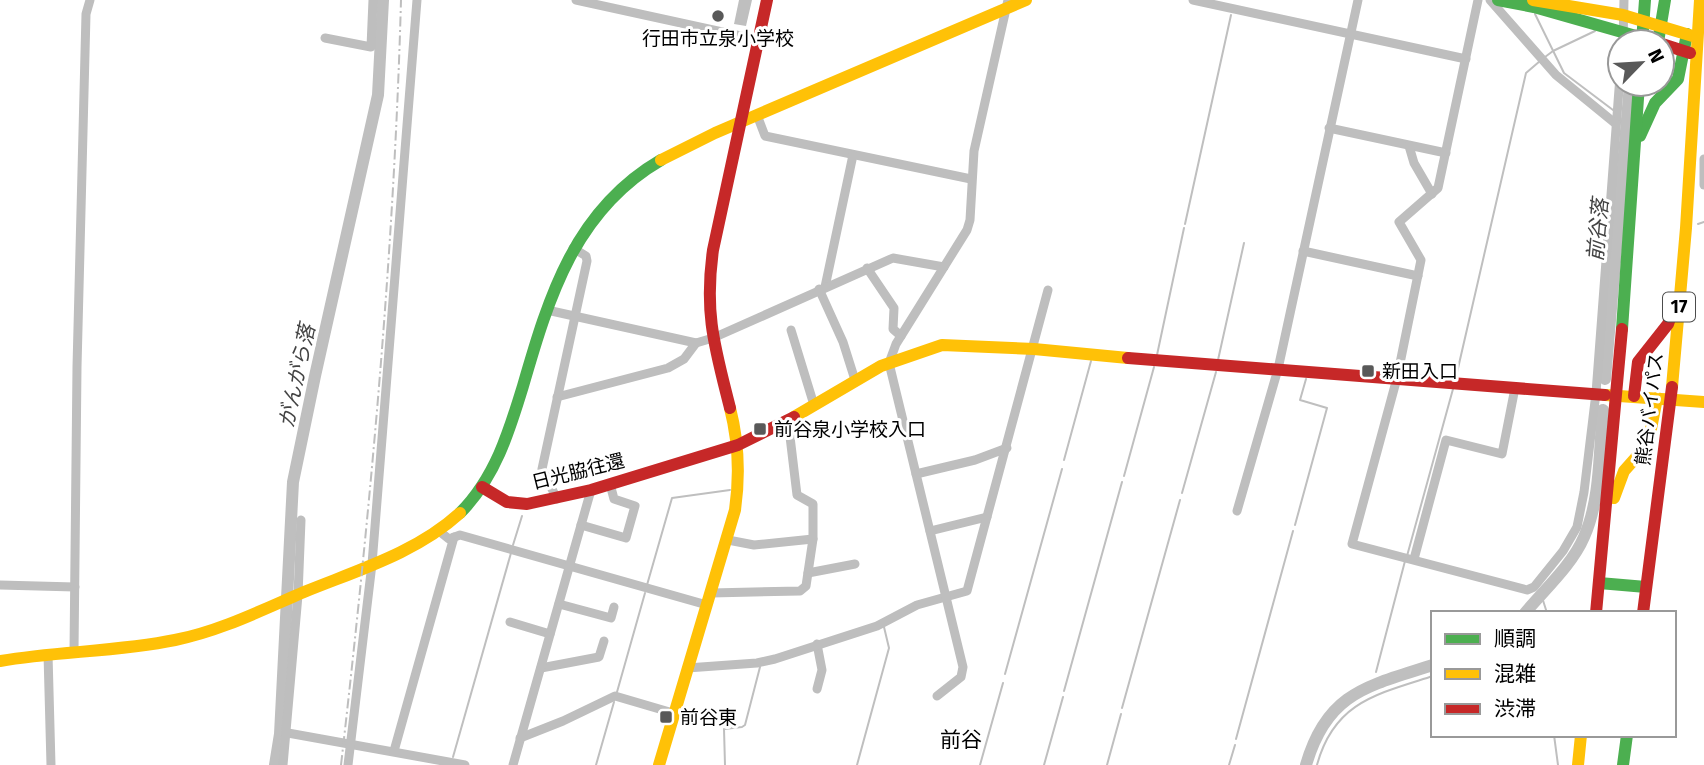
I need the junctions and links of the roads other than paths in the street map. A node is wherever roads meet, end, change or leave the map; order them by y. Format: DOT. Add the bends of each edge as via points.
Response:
graph roads {
  1 [pos="90,0"];
  2 [pos="373,0"];
  3 [pos="417,0"];
  4 [pos="576,0"];
  5 [pos="767,0"];
  6 [pos="1026,0"];
  7 [pos="1193,0"];
  8 [pos="1358,0"];
  9 [pos="1478,0"];
  10 [pos="1490,0"];
  11 [pos="1498,0"];
  12 [pos="1625,0"];
  13 [pos="1644,0"];
  14 [pos="1665,0"];
  15 [pos="1700,0"];
  16 [pos="1531,3"];
  17 [pos="1007,4"];
  18 [pos="1230,4"];
  19 [pos="1594,5"];
  20 [pos="1623,15"];
  21 [pos="1643,21"];
  22 [pos="1660,25"];
  23 [pos="1623,28"];
  24 [pos="1643,28"];
  25 [pos="1660,28"];
  26 [pos="1606,31"];
  27 [pos="1350,35"];
  28 [pos="325,38"];
  29 [pos="1697,38"];
  30 [pos="759,40"];
  31 [pos="1676,49"];
  32 [pos="1683,51"];
  33 [pos="1701,57"];
  34 [pos="1466,60"];
  35 [pos="1618,98"];
  36 [pos="1638,98"];
  37 [pos="757,115"];
  38 [pos="741,122"];
  39 [pos="1616,124"];
  40 [pos="1329,128"];
  41 [pos="1636,145"];
  42 [pos="1409,146"];
  43 [pos="1446,153"];
  44 [pos="853,155"];
  45 [pos="1704,159"];
  46 [pos="971,179"];
  47 [pos="1704,185"];
  48 [pos="1432,194"];
  49 [pos="573,248"];
  50 [pos="1303,251"];
  51 [pos="944,267"];
  52 [pos="867,268"];
  53 [pos="1682,270"];
  54 [pos="1418,275"];
  55 [pos="822,288"];
  56 [pos="1048,290"];
  57 [pos="547,310"];
  58 [pos="575,316"];
  59 [pos="791,330"];
  60 [pos="901,337"];
  61 [pos="713,338"];
  62 [pos="696,343"];
  63 [pos="1034,349"];
  64 [pos="889,363"];
  65 [pos="1278,369"];
  66 [pos="1397,379"];
  67 [pos="855,380"];
  68 [pos="1515,388"];
  69 [pos="1597,393"];
  70 [pos="1618,395"];
  71 [pos="1634,396"];
  72 [pos="557,397"];
  73 [pos="1657,398"];
  74 [pos="1671,400"];
  75 [pos="1704,402"];
  76 [pos="814,405"];
  77 [pos="788,420"];
  78 [pos="738,445"];
  79 [pos="1007,448"];
  80 [pos="916,474"];
  81 [pos="610,484"];
  82 [pos="482,487"];
  83 [pos="591,490"];
  84 [pos="557,499"];
  85 [pos="1237,511"];
  86 [pos="987,517"];
  87 [pos="301,520"];
  88 [pos="581,525"];
  89 [pos="1605,530"];
  90 [pos="439,531"];
  91 [pos="930,531"];
  92 [pos="454,537"];
  93 [pos="813,539"];
  94 [pos="728,540"];
  95 [pos="1409,558"];
  96 [pos="372,564"];
  97 [pos="855,564"];
  98 [pos="569,566"];
  99 [pos="808,573"];
  100 [pos="1600,583"];
  101 [pos="0,585"];
  102 [pos="75,587"];
  103 [pos="1646,587"];
  104 [pos="296,596"];
  105 [pos="946,597"];
  106 [pos="709,599"];
  107 [pos="559,604"];
  108 [pos="614,607"];
  109 [pos="1596,611"];
  110 [pos="1643,611"];
  111 [pos="510,622"];
  112 [pos="550,634"];
  113 [pos="604,641"];
  114 [pos="817,644"];
  115 [pos="74,652"];
  116 [pos="48,654"];
  117 [pos="0,661"];
  118 [pos="541,668"];
  119 [pos="687,668"];
  120 [pos="817,689"];
  121 [pos="937,696"];
  122 [pos="673,713"];
  123 [pos="288,733"];
  124 [pos="1581,737"];
  125 [pos="1627,737"];
  126 [pos="520,738"];
  127 [pos="351,744"];
  128 [pos="394,751"];
  129 [pos="430,762"];
  130 [pos="51,765"];
  131 [pos="284,765"];
  132 [pos="348,765"];
  133 [pos="465,765"];
  134 [pos="513,765"];
  135 [pos="659,765"];
  136 [pos="1578,765"];
  137 [pos="1623,765"];
  1 -- 102 [label="street" via="86,14"];
  2 -- 28 [label="street" via="371,47"];
  3 -- 96 [label="street"];
  4 -- 30 [label="street"];
  5 -- 30 [label="main road"];
  6 -- 17 [label="main road"];
  7 -- 18 [label="street"];
  8 -- 27 [label="street"];
  9 -- 34 [label="street"];
  10 -- 39 [label="street" via="1541,60"];
  11 -- 16 [label="main road"];
  12 -- 20 [label="street"];
  13 -- 21 [label="main road"];
  14 -- 22 [label="main road"];
  15 -- 29 [label="main road, 熊谷バイパス / 17"];
  16 -- 19 [label="main road"];
  16 -- 26 [label="main road"];
  17 -- 37 [label="main road"];
  17 -- 46 [label="street"];
  18 -- 27 [label="street"];
  19 -- 20 [label="main road"];
  20 -- 21 [label="main road"];
  20 -- 23 [label="street"];
  21 -- 22 [label="main road"];
  21 -- 24 [label="main road"];
  22 -- 25 [label="main road"];
  22 -- 29 [label="main road"];
  27 -- 34 [label="street"];
  27 -- 40 [label="street"];
  29 -- 32 [label="main road, 17"];
  29 -- 33 [label="main road, 熊谷バイパス / 17"];
  30 -- 38 [label="main road"];
  31 -- 32 [label="main road"];
  32 -- 33 [label="main road"];
  32 -- 41 [label="main road, 17" via="1678,79 1655,103"];
  33 -- 53 [label="main road, 熊谷バイパス / 17"];
  34 -- 43 [label="street"];
  35 -- 39 [label="street"];
  36 -- 41 [label="main road, 熊谷バイパス / 17"];
  37 -- 38 [label="main road"];
  37 -- 44 [label="street" via="765,136"];
  38 -- 49 [label="main road" via="636,176 603,207"];
  38 -- 61 [label="main road" via="713,250 709,284"];
  39 -- 69 [label="street"];
  40 -- 42 [label="street"];
  40 -- 50 [label="street"];
  41 -- 70 [label="main road, 熊谷バイパス / 17"];
  42 -- 43 [label="street"];
  42 -- 48 [label="street"];
  43 -- 48 [label="street" via="1438,188"];
  44 -- 46 [label="street"];
  44 -- 55 [label="street"];
  45 -- 47 [label="street"];
  46 -- 51 [label="street" via="967,230"];
  48 -- 54 [label="street" via="1399,222 1421,260"];
  49 -- 57 [label="main road"];
  49 -- 58 [label="street" via="587,261"];
  50 -- 54 [label="street"];
  50 -- 65 [label="street"];
  51 -- 52 [label="street" via="893,258"];
  51 -- 60 [label="street"];
  52 -- 55 [label="street"];
  52 -- 60 [label="street" via="894,308 893,330"];
  53 -- 71 [label="main road" via="1667,327 1638,362"];
  53 -- 74 [label="main road, 熊谷バイパス / 17"];
  54 -- 66 [label="street"];
  55 -- 61 [label="street"];
  55 -- 67 [label="street"];
  56 -- 63 [label="street"];
  57 -- 58 [label="street"];
  57 -- 82 [label="main road" via="508,435"];
  58 -- 62 [label="street"];
  58 -- 72 [label="street"];
  59 -- 76 [label="street"];
  60 -- 64 [label="street"];
  61 -- 62 [label="street"];
  61 -- 78 [label="main road"];
  62 -- 72 [label="street" via="684,359 668,368"];
  63 -- 64 [label="main road, 日光脇往還" via="942,345"];
  63 -- 65 [label="main road, 日光脇往還"];
  63 -- 79 [label="street"];
  64 -- 67 [label="main road, 日光脇往還"];
  64 -- 80 [label="street"];
  65 -- 66 [label="main road, 日光脇往還"];
  65 -- 85 [label="street"];
  66 -- 68 [label="main road, 日光脇往還"];
  66 -- 95 [label="street" via="1352,544"];
  67 -- 76 [label="main road, 日光脇往還"];
  68 -- 69 [label="main road, 日光脇往還"];
  68 -- 95 [label="street" via="1502,454 1446,440"];
  69 -- 70 [label="main road, 日光脇往還"];
  69 -- 95 [label="street" via="1577,527 1534,587 1527,590"];
  70 -- 71 [label="main road, 日光脇往還"];
  70 -- 89 [label="main road, 熊谷バイパス / 17"];
  71 -- 73 [label="main road, 日光脇往還"];
  72 -- 84 [label="street" via="542,469"];
  73 -- 74 [label="main road, 日光脇往還"];
  73 -- 89 [label="main road" via="1648,444 1619,481"];
  74 -- 75 [label="main road, 日光脇往還"];
  74 -- 103 [label="main road, 熊谷バイパス / 17"];
  76 -- 77 [label="main road, 日光脇往還"];
  77 -- 78 [label="main road, 日光脇往還"];
  77 -- 93 [label="street" via="797,495 813,503"];
  78 -- 81 [label="main road, 日光脇往還"];
  78 -- 94 [label="main road" via="738,493"];
  79 -- 80 [label="street"];
  79 -- 86 [label="street"];
  80 -- 91 [label="street"];
  81 -- 83 [label="main road, 日光脇往還"];
  81 -- 88 [label="street" via="614,499 635,506 626,538"];
  82 -- 84 [label="main road, 日光脇往還" via="517,504"];
  82 -- 90 [label="main road"];
  83 -- 84 [label="main road, 日光脇往還"];
  83 -- 88 [label="street"];
  86 -- 91 [label="street"];
  86 -- 105 [label="street" via="967,591"];
  87 -- 104 [label="street"];
  88 -- 98 [label="street"];
  89 -- 100 [label="main road, 熊谷バイパス / 17"];
  90 -- 92 [label="street" via="449,539"];
  90 -- 96 [label="main road"];
  91 -- 105 [label="street"];
  92 -- 98 [label="street"];
  92 -- 128 [label="street"];
  93 -- 94 [label="street" via="754,545"];
  93 -- 99 [label="street"];
  94 -- 106 [label="main road"];
  96 -- 104 [label="main road"];
  96 -- 127 [label="street"];
  97 -- 99 [label="street"];
  98 -- 106 [label="street"];
  98 -- 107 [label="street"];
  99 -- 106 [label="street" via="806,586 800,590"];
  100 -- 103 [label="main road"];
  100 -- 109 [label="main road, 熊谷バイパス / 17"];
  101 -- 102 [label="street"];
  102 -- 115 [label="street"];
  103 -- 110 [label="main road, 熊谷バイパス / 17"];
  104 -- 115 [label="main road" via="180,639"];
  104 -- 123 [label="street"];
  105 -- 114 [label="street" via="917,604 877,626"];
  105 -- 121 [label="street" via="963,667 961,677"];
  106 -- 119 [label="main road"];
  107 -- 108 [label="street" via="611,618"];
  107 -- 112 [label="street"];
  111 -- 112 [label="street"];
  112 -- 118 [label="street"];
  113 -- 118 [label="street" via="599,657"];
  114 -- 119 [label="street" via="757,663"];
  114 -- 120 [label="street" via="822,670"];
  115 -- 116 [label="main road"];
  116 -- 117 [label="main road"];
  116 -- 130 [label="street"];
  118 -- 126 [label="street"];
  119 -- 122 [label="main road"];
  122 -- 126 [label="street" via="615,696"];
  122 -- 135 [label="main road"];
  123 -- 127 [label="street"];
  123 -- 131 [label="street"];
  124 -- 136 [label="main road"];
  125 -- 137 [label="main road"];
  126 -- 134 [label="street"];
  127 -- 128 [label="street"];
  127 -- 132 [label="street"];
  128 -- 129 [label="street"];
  129 -- 133 [label="street"];
}
